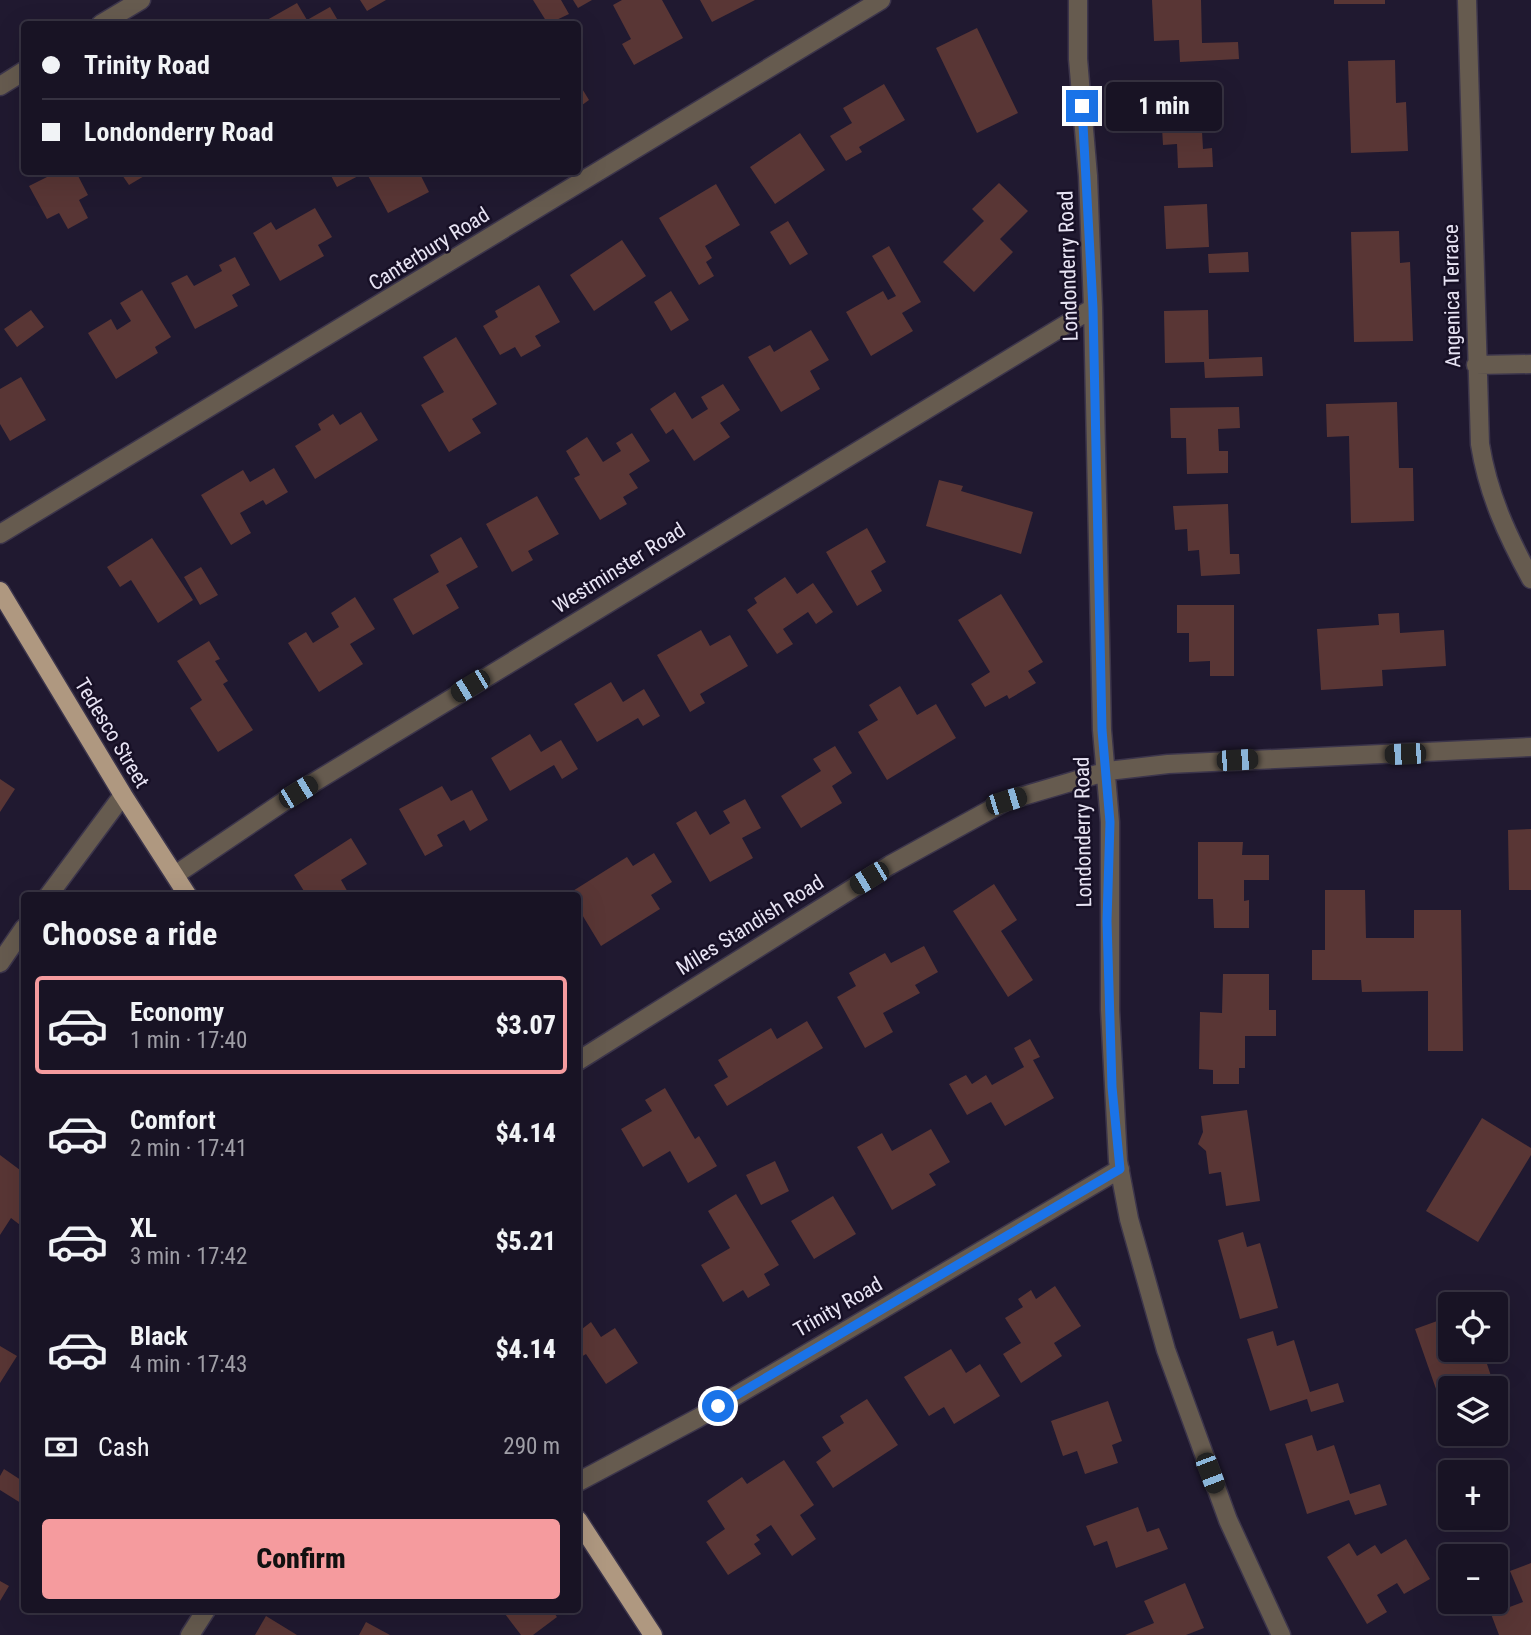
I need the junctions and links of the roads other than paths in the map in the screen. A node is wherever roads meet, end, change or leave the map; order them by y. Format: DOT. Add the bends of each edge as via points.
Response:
graph roads {
  1 [pos="141,0"];
  2 [pos="881,0"];
  3 [pos="1078,0"];
  4 [pos="1467,0"];
  5 [pos="106,21"];
  6 [pos="21,73"];
  7 [pos="0,86"];
  8 [pos="1093,308"];
  9 [pos="1531,364"];
  10 [pos="1476,365"];
  11 [pos="0,534"];
  12 [pos="1531,579"];
  13 [pos="0,591"];
  14 [pos="1531,747"];
  15 [pos="1105,772"];
  16 [pos="123,795"];
  17 [pos="175,875"];
  18 [pos="51,892"];
  19 [pos="186,892"];
  20 [pos="21,932"];
  21 [pos="0,963"];
  22 [pos="581,1059"];
  23 [pos="1120,1169"];
  24 [pos="581,1480"];
  25 [pos="581,1525"];
  26 [pos="204,1613"];
  27 [pos="190,1635"];
  28 [pos="653,1635"];
  29 [pos="1281,1635"];
  1 -- 5 [label="street"];
  2 -- 11 [label="street, Canterbury Road"];
  3 -- 8 [label="street, Londonderry Road"];
  4 -- 10 [label="street, Angenica Terrace"];
  6 -- 7 [label="street"];
  8 -- 15 [label="street, Londonderry Road"];
  8 -- 17 [label="street, Westminster Road" via="298,792"];
  9 -- 10 [label="street"];
  10 -- 12 [label="street, Angenica Terrace" via="1486,481"];
  13 -- 16 [label="main road, Tedesco Street"];
  14 -- 15 [label="street, Miles Standish Road" via="1168,764"];
  15 -- 22 [label="street, Miles Standish Road" via="1006,801 953,829"];
  15 -- 23 [label="street, Londonderry Road" via="1110,822 1107,921 1112,1087"];
  16 -- 17 [label="main road, Tedesco Street"];
  16 -- 18 [label="street"];
  17 -- 19 [label="main road, Tedesco Street"];
  20 -- 21 [label="street"];
  23 -- 24 [label="street, Trinity Road" via="698,1418"];
  23 -- 29 [label="street, Londonderry Road" via="1135,1243 1166,1350 1228,1520"];
  25 -- 28 [label="main road"];
  26 -- 27 [label="street"];
}
